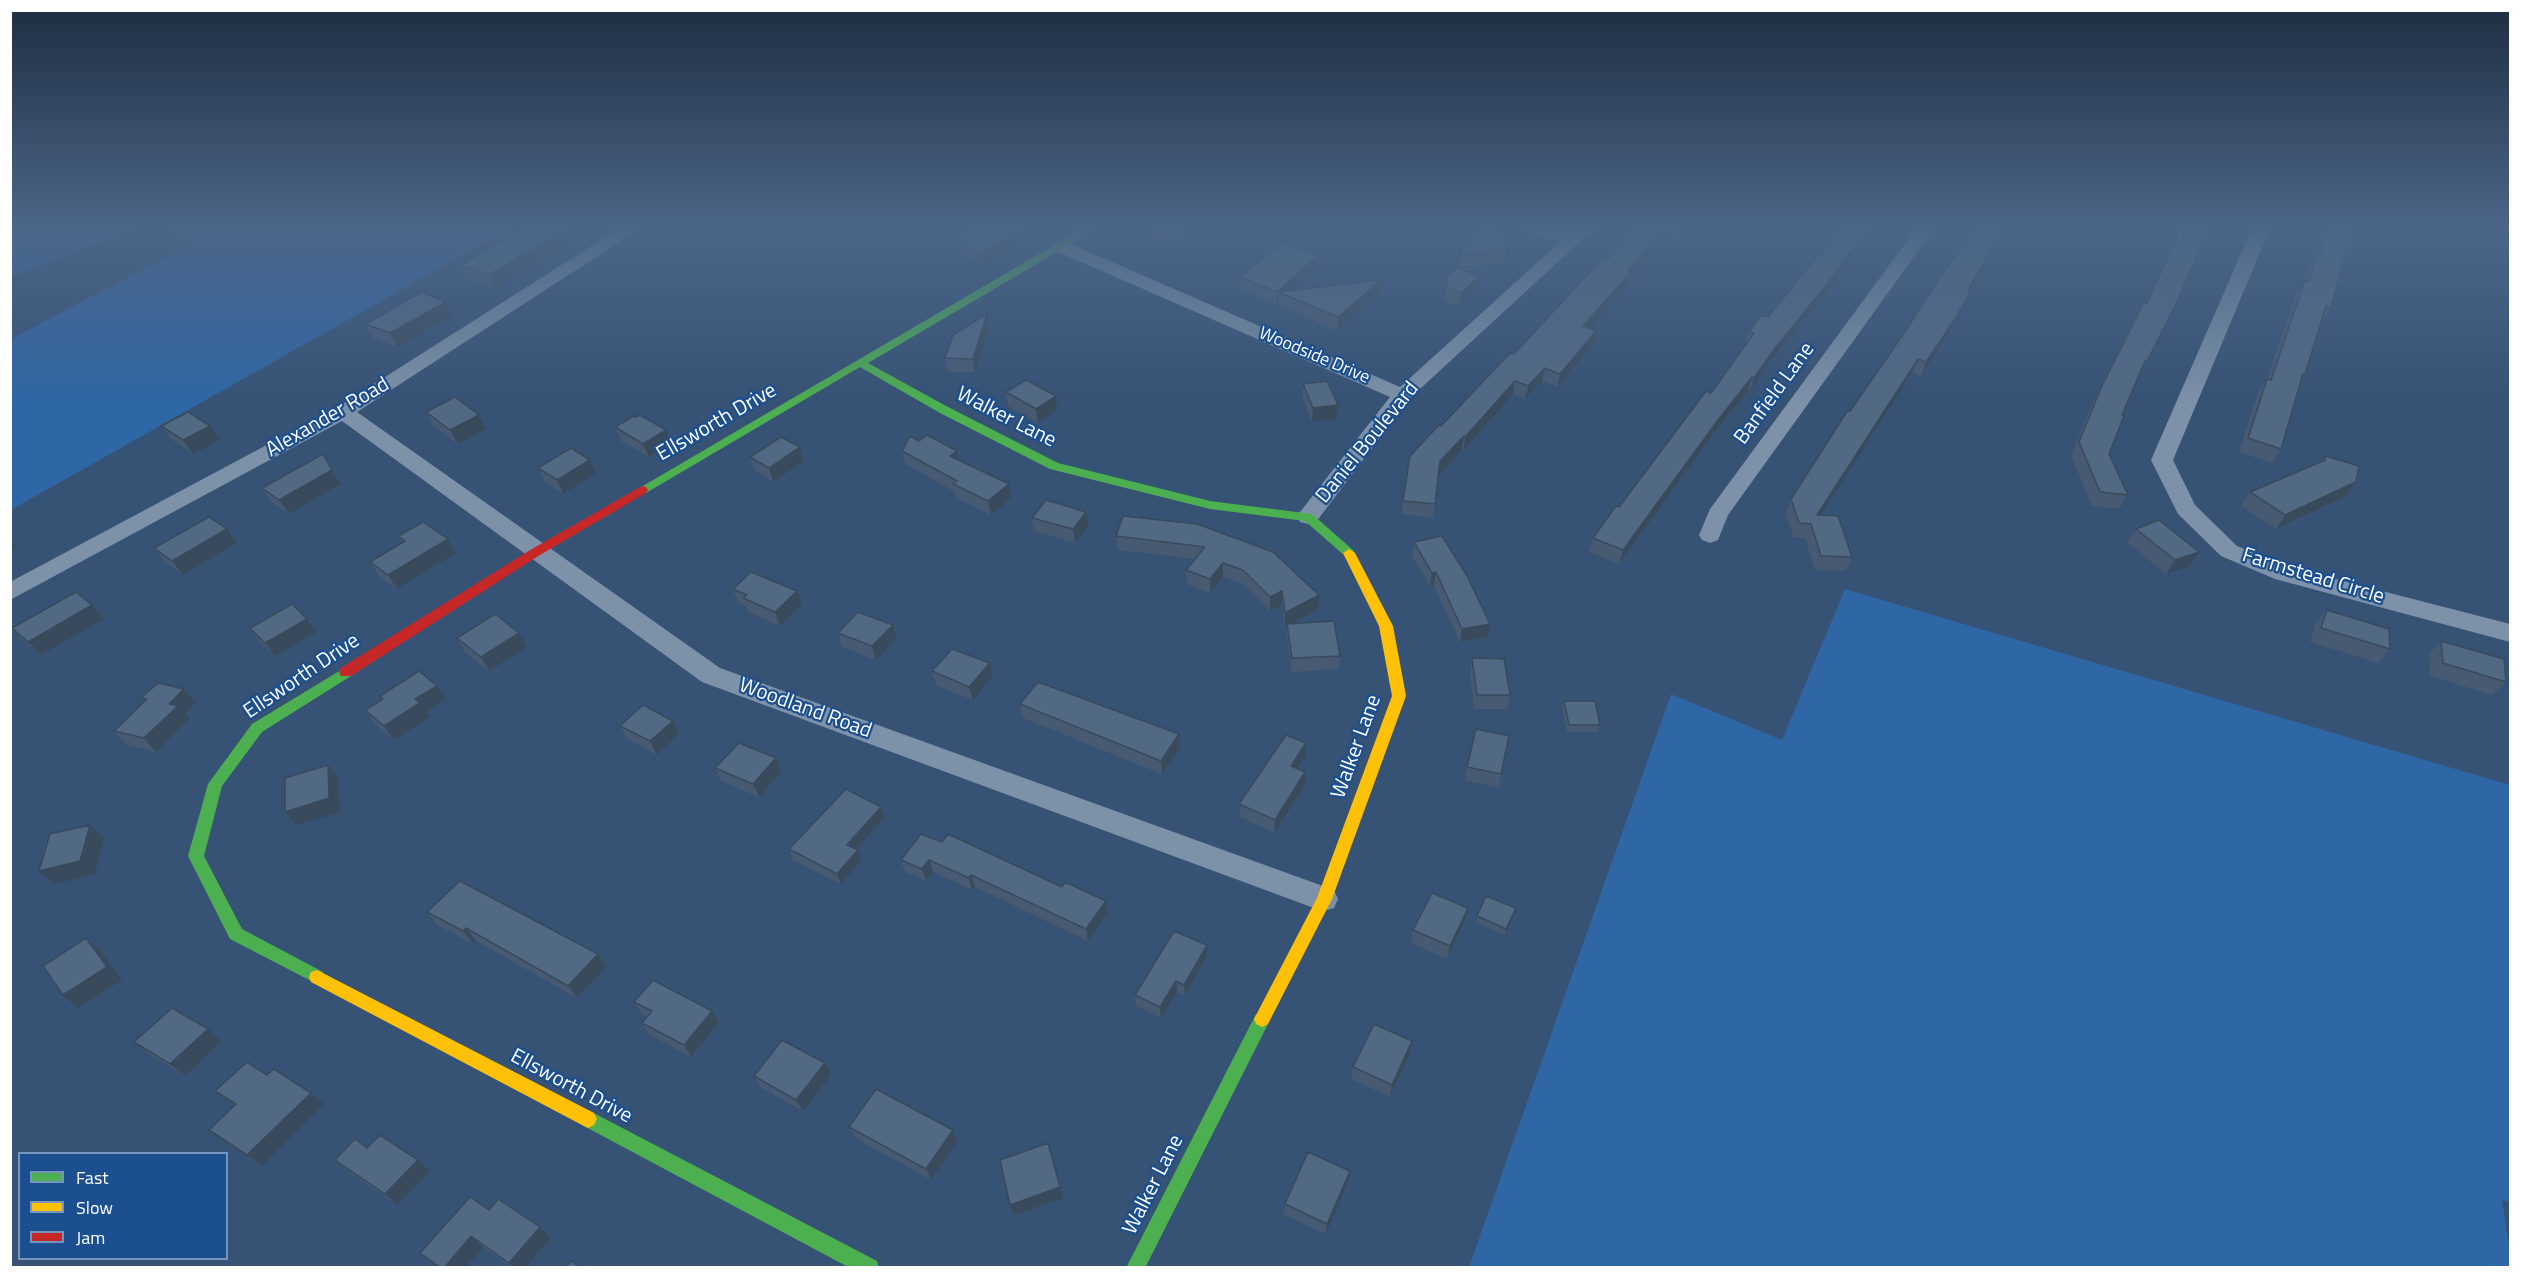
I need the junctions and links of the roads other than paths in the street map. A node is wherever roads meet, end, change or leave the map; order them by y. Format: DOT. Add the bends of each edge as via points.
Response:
graph roads {
  1 [pos="541,286"];
  2 [pos="993,286"];
  3 [pos="1151,286"];
  4 [pos="1523,286"];
  5 [pos="1884,286"];
  6 [pos="2237,286"];
  7 [pos="861,363"];
  8 [pos="1402,395"];
  9 [pos="343,412"];
  10 [pos="1308,517"];
  11 [pos="1710,535"];
  12 [pos="536,552"];
  13 [pos="10,592"];
  14 [pos="2511,633"];
  15 [pos="1324,900"];
  16 [pos="870,1268"];
  17 [pos="1135,1268"];
  1 -- 9 [label="street, Alexander Road"];
  2 -- 7 [label="street, Ellsworth Drive"];
  3 -- 8 [label="street, Woodside Drive"];
  4 -- 8 [label="street, Daniel Boulevard"];
  5 -- 11 [label="street, Banfield Lane" via="1718,514"];
  6 -- 14 [label="street, Farmstead Circle" via="2162,460 2186,509 2229,551 2283,573"];
  7 -- 10 [label="street, Walker Lane" via="1054,466 1210,505"];
  7 -- 12 [label="street, Ellsworth Drive"];
  8 -- 10 [label="street, Daniel Boulevard"];
  9 -- 12 [label="street, Woodland Road"];
  9 -- 13 [label="street, Alexander Road"];
  10 -- 15 [label="street, Walker Lane" via="1348,551 1386,626 1399,696"];
  12 -- 15 [label="street, Woodland Road" via="711,675"];
  12 -- 16 [label="street, Ellsworth Drive" via="257,728 214,784 196,855 236,934"];
  15 -- 17 [label="street, Walker Lane"];
}
